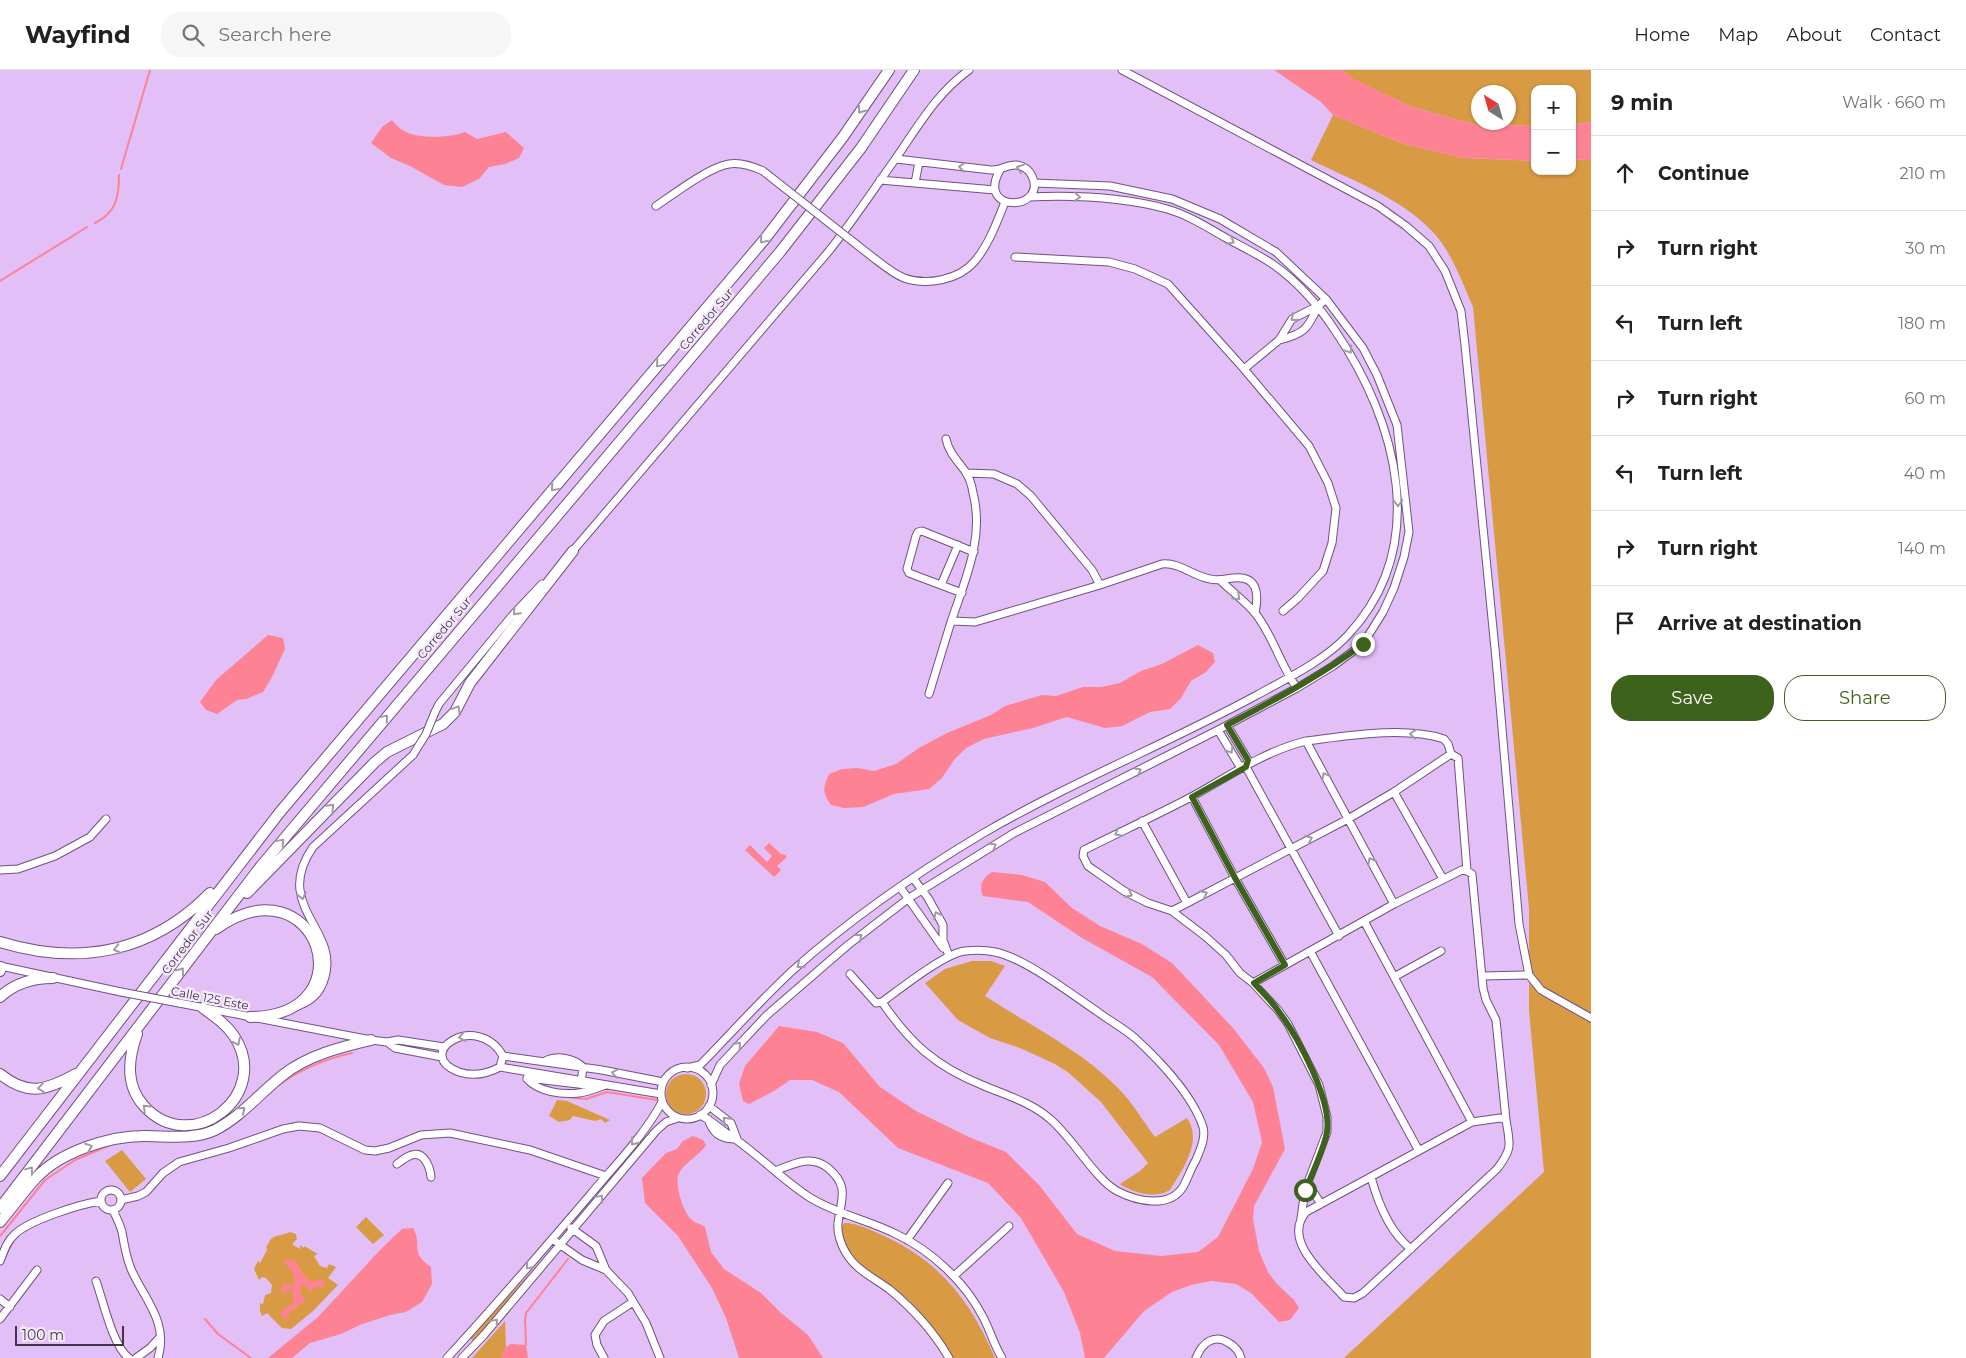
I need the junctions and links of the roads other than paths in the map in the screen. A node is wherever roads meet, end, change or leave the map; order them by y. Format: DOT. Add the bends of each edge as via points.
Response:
graph roads {
  1 [pos="889,70"];
  2 [pos="914,70"];
  3 [pos="969,70"];
  4 [pos="1122,70"];
  5 [pos="896,159"];
  6 [pos="919,162"];
  7 [pos="1000,170"];
  8 [pos="880,180"];
  9 [pos="1034,182"];
  10 [pos="916,183"];
  11 [pos="995,190"];
  12 [pos="1029,197"];
  13 [pos="1005,202"];
  14 [pos="656,206"];
  15 [pos="1016,257"];
  16 [pos="1326,299"];
  17 [pos="1318,306"];
  18 [pos="1279,340"];
  19 [pos="1244,369"];
  20 [pos="946,439"];
  21 [pos="966,473"];
  22 [pos="958,545"];
  23 [pos="573,551"];
  24 [pos="974,552"];
  25 [pos="1220,580"];
  26 [pos="941,585"];
  27 [pos="1100,585"];
  28 [pos="962,592"];
  29 [pos="1283,611"];
  30 [pos="1255,613"];
  31 [pos="952,621"];
  32 [pos="1289,677"];
  33 [pos="1297,688"];
  34 [pos="929,694"];
  35 [pos="1227,725"];
  36 [pos="1218,730"];
  37 [pos="1306,740"];
  38 [pos="1451,754"];
  39 [pos="1246,767"];
  40 [pos="1394,792"];
  41 [pos="1192,797"];
  42 [pos="106,819"];
  43 [pos="1348,819"];
  44 [pos="1142,821"];
  45 [pos="1291,848"];
  46 [pos="241,862"];
  47 [pos="0,870"];
  48 [pos="1467,870"];
  49 [pos="914,878"];
  50 [pos="1235,878"];
  51 [pos="1443,879"];
  52 [pos="900,887"];
  53 [pos="922,889"];
  54 [pos="909,898"];
  55 [pos="1187,903"];
  56 [pos="1394,904"];
  57 [pos="1172,911"];
  58 [pos="223,917"];
  59 [pos="1364,921"];
  60 [pos="209,934"];
  61 [pos="1339,936"];
  62 [pos="0,942"];
  63 [pos="1310,951"];
  64 [pos="1441,951"];
  65 [pos="949,956"];
  66 [pos="1285,965"];
  67 [pos="0,968"];
  68 [pos="850,974"];
  69 [pos="1529,975"];
  70 [pos="1482,976"];
  71 [pos="1394,977"];
  72 [pos="52,978"];
  73 [pos="1254,983"];
  74 [pos="0,997"];
  75 [pos="882,1002"];
  76 [pos="203,1008"];
  77 [pos="292,1008"];
  78 [pos="250,1017"];
  79 [pos="1591,1018"];
  80 [pos="141,1024"];
  81 [pos="371,1040"];
  82 [pos="387,1042"];
  83 [pos="444,1047"];
  84 [pos="503,1056"];
  85 [pos="442,1057"];
  86 [pos="500,1067"];
  87 [pos="583,1067"];
  88 [pos="687,1068"];
  89 [pos="520,1070"];
  90 [pos="81,1071"];
  91 [pos="0,1074"];
  92 [pos="527,1079"];
  93 [pos="581,1082"];
  94 [pos="663,1082"];
  95 [pos="608,1085"];
  96 [pos="711,1085"];
  97 [pos="600,1087"];
  98 [pos="579,1093"];
  99 [pos="661,1094"];
  100 [pos="662,1102"];
  101 [pos="709,1106"];
  102 [pos="704,1117"];
  103 [pos="678,1118"];
  104 [pos="1506,1120"];
  105 [pos="1472,1122"];
  106 [pos="737,1139"];
  107 [pos="1419,1151"];
  108 [pos="397,1164"];
  109 [pos="775,1171"];
  110 [pos="0,1176"];
  111 [pos="606,1176"];
  112 [pos="430,1177"];
  113 [pos="1371,1177"];
  114 [pos="948,1183"];
  115 [pos="1308,1184"];
  116 [pos="121,1200"];
  117 [pos="101,1201"];
  118 [pos="1321,1204"];
  119 [pos="0,1208"];
  120 [pos="113,1210"];
  121 [pos="841,1213"];
  122 [pos="1301,1218"];
  123 [pos="0,1222"];
  124 [pos="565,1224"];
  125 [pos="1008,1226"];
  126 [pos="574,1229"];
  127 [pos="552,1239"];
  128 [pos="907,1240"];
  129 [pos="559,1246"];
  130 [pos="1411,1249"];
  131 [pos="0,1261"];
  132 [pos="37,1270"];
  133 [pos="606,1270"];
  134 [pos="954,1276"];
  135 [pos="96,1281"];
  136 [pos="0,1300"];
  137 [pos="633,1302"];
  138 [pos="10,1307"];
  139 [pos="0,1319"];
  140 [pos="160,1337"];
  141 [pos="129,1358"];
  142 [pos="136,1358"];
  143 [pos="158,1358"];
  144 [pos="447,1358"];
  145 [pos="462,1358"];
  146 [pos="604,1358"];
  147 [pos="660,1358"];
  148 [pos="949,1358"];
  149 [pos="1002,1358"];
  150 [pos="1196,1358"];
  151 [pos="1242,1358"];
  1 -- 46 [label="highway, Corredor Sur, one-way" via="843,137 764,240 292,797"];
  58 -- 2 [label="highway, Corredor Sur, one-way" via="297,822 780,252 861,148"];
  3 -- 5 [label="street" via="936,99"];
  4 -- 69 [label="street" via="1378,206 1429,246 1445,271 1461,311 1519,924"];
  5 -- 6 [label="street"];
  5 -- 8 [label="street"];
  7 -- 6 [label="street, one-way"];
  6 -- 10 [label="street"];
  9 -- 7 [label="street, one-way" via="1024,167 1011,165"];
  7 -- 11 [label="street"];
  8 -- 10 [label="street"];
  8 -- 23 [label="street" via="829,251"];
  9 -- 12 [label="street"];
  9 -- 16 [label="street" via="1110,186 1172,199 1220,219 1276,252"];
  10 -- 11 [label="street"];
  11 -- 13 [label="street"];
  12 -- 13 [label="street" via="1014,204"];
  12 -- 17 [label="street, one-way" via="1113,199 1167,209 1271,264"];
  13 -- 14 [label="street, bridge" via="988,242 975,261 950,278 922,282 904,278 875,259 763,171 744,164 715,168"];
  15 -- 19 [label="street" via="1108,262 1135,269 1168,284"];
  16 -- 17 [label="street"];
  16 -- 33 [label="street" via="1363,348 1397,425 1409,532 1394,588 1363,644"];
  17 -- 18 [label="street, one-way" via="1292,318"];
  17 -- 18 [label="street" via="1303,331"];
  17 -- 32 [label="street, one-way" via="1355,360 1386,430 1398,499 1397,530 1384,584 1370,607 1348,636 1327,654"];
  18 -- 19 [label="street"];
  19 -- 29 [label="street" via="1309,446 1328,483 1336,508 1332,543 1323,571"];
  20 -- 21 [label="street" via="953,457"];
  21 -- 24 [label="street" via="977,520"];
  21 -- 27 [label="street" via="994,474 1017,484 1031,496 1092,570"];
  22 -- 24 [label="street"];
  22 -- 26 [label="street"];
  22 -- 26 [label="street" via="922,531 916,536 907,569"];
  58 -- 23 [label="highway, one-way" via="374,762 451,718 470,683"];
  23 -- 77 [label="street, one-way, bridge" via="511,617 439,704 413,755 306,857 300,890 303,903 323,941 328,961 319,991 306,1003"];
  24 -- 28 [label="street"];
  25 -- 27 [label="street" via="1170,563"];
  25 -- 30 [label="street, one-way"];
  25 -- 30 [label="street" via="1243,578 1250,581 1258,597"];
  26 -- 28 [label="street"];
  27 -- 31 [label="street" via="976,622"];
  28 -- 31 [label="street"];
  30 -- 32 [label="street" via="1275,645"];
  31 -- 34 [label="street"];
  32 -- 33 [label="street"];
  32 -- 49 [label="street" via="1052,795"];
  33 -- 35 [label="street"];
  35 -- 36 [label="street"];
  35 -- 39 [label="street" via="1248,760"];
  36 -- 39 [label="street, one-way" via="1239,765"];
  53 -- 36 [label="street, one-way" via="1014,833"];
  38 -- 37 [label="street, one-way" via="1444,739 1399,733"];
  37 -- 39 [label="street" via="1288,745"];
  43 -- 37 [label="street, one-way"];
  38 -- 40 [label="street"];
  38 -- 48 [label="street" via="1458,758"];
  39 -- 41 [label="street"];
  39 -- 45 [label="street"];
  40 -- 43 [label="street"];
  40 -- 51 [label="street"];
  41 -- 44 [label="street"];
  41 -- 50 [label="street"];
  42 -- 47 [label="street" via="90,837 56,856 18,869"];
  45 -- 43 [label="street, one-way"];
  56 -- 43 [label="street, one-way"];
  44 -- 55 [label="street"];
  44 -- 57 [label="street, one-way" via="1084,850 1083,856 1088,866 1124,891"];
  45 -- 50 [label="street"];
  45 -- 61 [label="street"];
  46 -- 62 [label="highway, one-way" via="185,916 151,937 126,946 97,953 68,954 33,951"];
  46 -- 90 [label="highway, Corredor Sur"];
  48 -- 51 [label="street"];
  48 -- 70 [label="street" via="1472,874"];
  49 -- 52 [label="street"];
  49 -- 53 [label="street"];
  55 -- 50 [label="street, one-way"];
  50 -- 66 [label="street"];
  51 -- 56 [label="street"];
  52 -- 54 [label="street"];
  52 -- 88 [label="street, one-way" via="793,970 700,1065"];
  53 -- 54 [label="street"];
  65 -- 53 [label="street, one-way" via="942,925"];
  54 -- 65 [label="street"];
  96 -- 54 [label="street, one-way" via="720,1065 767,1015"];
  55 -- 57 [label="street"];
  56 -- 59 [label="street"];
  57 -- 73 [label="street" via="1206,937"];
  58 -- 60 [label="highway, Corredor Sur"];
  59 -- 61 [label="street"];
  59 -- 71 [label="street"];
  60 -- 77 [label="highway" via="237,917 261,909 281,912 299,922 312,936 319,970 311,992"];
  80 -- 60 [label="highway, Corredor Sur, one-way"];
  61 -- 63 [label="street"];
  63 -- 66 [label="street"];
  63 -- 107 [label="street"];
  64 -- 71 [label="street"];
  65 -- 75 [label="street"];
  65 -- 75 [label="street" via="962,951 994,951 1009,956 1051,980 1135,1038 1168,1072 1195,1107 1204,1130 1202,1146 1182,1188 1171,1198 1156,1201 1134,1198 1115,1190 1066,1133 1044,1113 952,1071 930,1057 910,1040"];
  66 -- 73 [label="street"];
  67 -- 72 [label="street, Calle 125 Este"];
  68 -- 75 [label="street" via="871,1000"];
  69 -- 70 [label="street"];
  69 -- 79 [label="street" via="1541,990"];
  70 -- 104 [label="street" via="1486,1000 1496,1020"];
  71 -- 105 [label="street"];
  72 -- 74 [label="highway" via="22,983"];
  72 -- 76 [label="street, Calle 125 Este, bridge"];
  73 -- 115 [label="street" via="1288,1024 1319,1085 1327,1132"];
  76 -- 78 [label="street, Calle 125 Este"];
  76 -- 80 [label="highway, one-way" via="233,1034 244,1068 242,1083 233,1102 215,1118 198,1124 182,1125 163,1120 145,1108 133,1091 129,1071 133,1045"];
  77 -- 78 [label="highway" via="273,1015"];
  78 -- 81 [label="street, Calle 125 Este"];
  119 -- 80 [label="highway, Corredor Sur, one-way"];
  81 -- 82 [label="street, Calle 125 Este"];
  123 -- 81 [label="highway, one-way" via="37,1177 70,1155 94,1144 124,1137 195,1135 213,1131 300,1064 335,1049"];
  82 -- 83 [label="street, Calle 125 Este" via="398,1040"];
  82 -- 85 [label="street, Calle 125 Este" via="395,1048"];
  84 -- 83 [label="street, one-way" via="495,1046 477,1036 458,1037"];
  83 -- 85 [label="street"];
  84 -- 86 [label="street"];
  84 -- 87 [label="street"];
  85 -- 86 [label="street" via="448,1066 465,1074 484,1074"];
  86 -- 89 [label="street"];
  87 -- 93 [label="street"];
  94 -- 87 [label="street, one-way"];
  88 -- 94 [label="street" via="675,1070"];
  88 -- 96 [label="street" via="702,1072"];
  89 -- 92 [label="street"];
  89 -- 93 [label="street"];
  90 -- 91 [label="highway, one-way" via="57,1084 34,1089 16,1085"];
  90 -- 110 [label="highway, Corredor Sur"];
  92 -- 93 [label="street"];
  92 -- 98 [label="street" via="542,1089"];
  93 -- 95 [label="street"];
  93 -- 97 [label="street"];
  93 -- 98 [label="street"];
  94 -- 99 [label="street"];
  95 -- 97 [label="street"];
  95 -- 99 [label="street"];
  96 -- 101 [label="street"];
  97 -- 98 [label="street"];
  99 -- 100 [label="street"];
  100 -- 103 [label="street"];
  100 -- 111 [label="street, one-way" via="655,1116"];
  101 -- 102 [label="street"];
  106 -- 101 [label="street, one-way" via="731,1123"];
  102 -- 103 [label="street"];
  102 -- 106 [label="street" via="712,1130 723,1138"];
  126 -- 103 [label="street, one-way" via="656,1131 666,1122"];
  104 -- 105 [label="street"];
  104 -- 130 [label="street" via="1510,1145 1508,1155"];
  105 -- 107 [label="street"];
  106 -- 109 [label="street"];
  107 -- 113 [label="street"];
  108 -- 112 [label="street" via="413,1154 421,1156 426,1161"];
  109 -- 121 [label="street" via="810,1197"];
  109 -- 121 [label="street" via="812,1160 826,1167 840,1184 844,1198"];
  111 -- 116 [label="street" via="530,1150 450,1133 421,1134 375,1151 365,1150 320,1128 299,1126 179,1162 163,1173 146,1192"];
  111 -- 124 [label="street"];
  113 -- 118 [label="street"];
  113 -- 130 [label="street" via="1385,1215 1398,1237"];
  114 -- 128 [label="street"];
  115 -- 118 [label="street"];
  115 -- 122 [label="street"];
  116 -- 117 [label="street" via="118,1193 111,1190 104,1193"];
  116 -- 120 [label="street"];
  117 -- 120 [label="street" via="105,1208"];
  117 -- 131 [label="street" via="85,1203 22,1228 8,1242"];
  118 -- 122 [label="street"];
  120 -- 140 [label="street" via="132,1269 154,1310"];
  121 -- 128 [label="street"];
  121 -- 148 [label="street" via="838,1225 846,1253 861,1270 888,1288 914,1312"];
  122 -- 130 [label="street" via="1298,1230 1305,1253 1344,1297 1354,1298 1363,1293"];
  124 -- 126 [label="street"];
  124 -- 127 [label="street"];
  125 -- 134 [label="street"];
  126 -- 129 [label="street"];
  126 -- 133 [label="street" via="596,1246"];
  127 -- 129 [label="street"];
  127 -- 144 [label="street, one-way"];
  128 -- 134 [label="street"];
  129 -- 133 [label="street"];
  145 -- 129 [label="street, one-way"];
  132 -- 138 [label="street"];
  133 -- 137 [label="street"];
  134 -- 149 [label="street" via="982,1316"];
  135 -- 141 [label="street" via="115,1336"];
  136 -- 138 [label="street"];
  137 -- 146 [label="street" via="604,1321 595,1335"];
  137 -- 147 [label="street" via="646,1323"];
  138 -- 139 [label="street"];
  140 -- 142 [label="street"];
  140 -- 143 [label="street"];
  150 -- 151 [label="street" via="1205,1342 1216,1338 1236,1347"];
}
